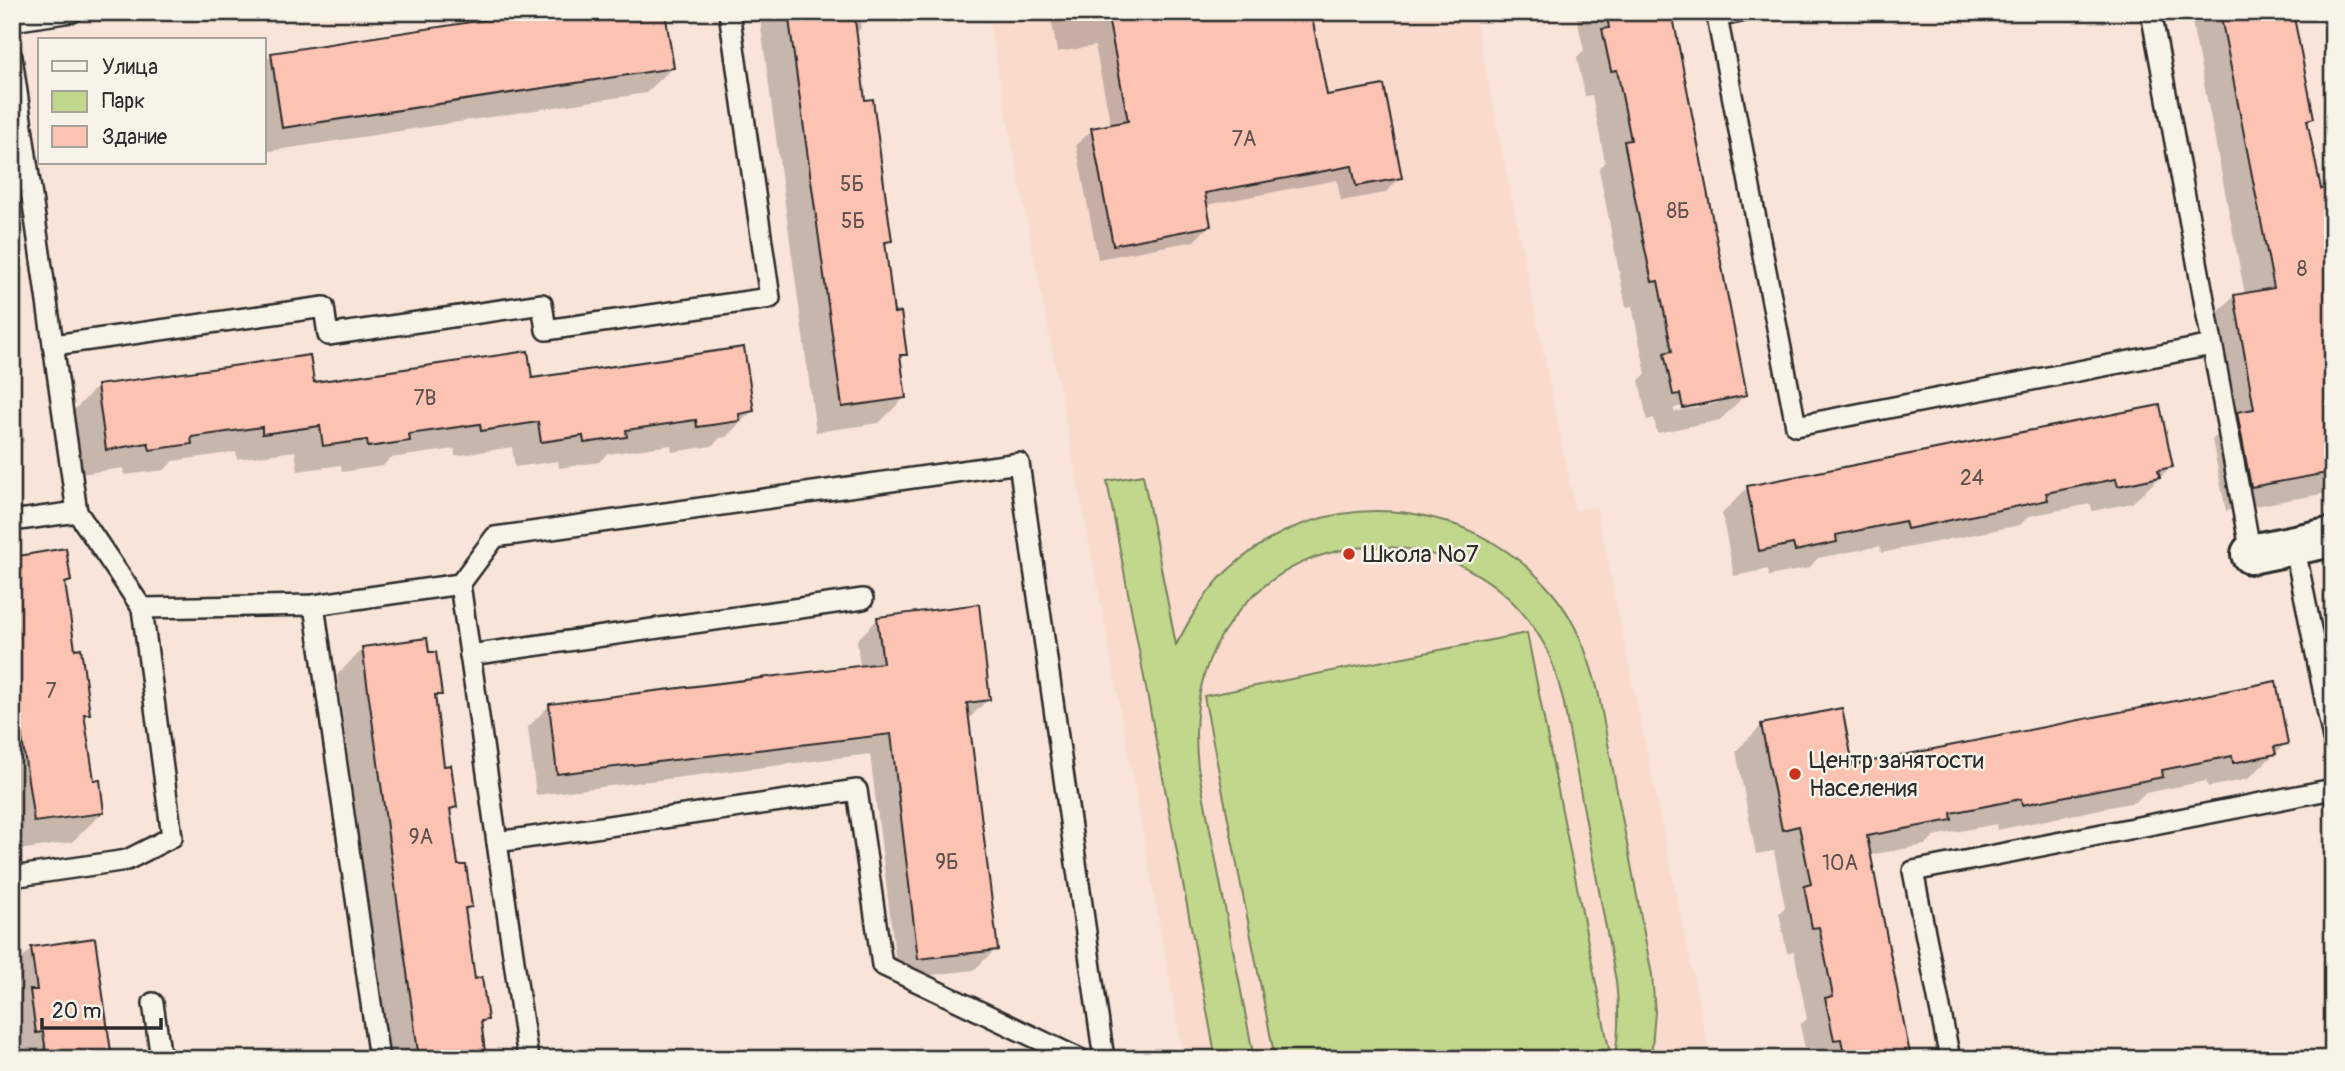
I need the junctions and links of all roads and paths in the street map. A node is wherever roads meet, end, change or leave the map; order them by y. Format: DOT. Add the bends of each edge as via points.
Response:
graph roads {
  1 [pos="72,12"];
  2 [pos="729,12"];
  3 [pos="1740,12"];
  4 [pos="2151,12"];
  5 [pos="12,21"];
  6 [pos="12,57"];
  7 [pos="54,345"];
  8 [pos="2212,345"];
  9 [pos="77,512"];
  10 [pos="12,521"];
  11 [pos="2333,537"];
  12 [pos="2294,544"];
  13 [pos="2251,554"];
  14 [pos="460,584"];
  15 [pos="863,599"];
  16 [pos="314,605"];
  17 [pos="142,608"];
  18 [pos="470,655"];
  19 [pos="2333,739"];
  20 [pos="2333,789"];
  21 [pos="497,842"];
  22 [pos="12,877"];
  23 [pos="153,1003"];
  24 [pos="161,1059"];
  25 [pos="379,1059"];
  26 [pos="528,1059"];
  27 [pos="1080,1059"];
  28 [pos="1104,1059"];
  29 [pos="1950,1059"];
  1 -- 5 [label="lane"];
  2 -- 7 [label="lane" via="770,298 545,330 542,304 328,335 324,307"];
  3 -- 8 [label="lane" via="1717,17 1796,426"];
  4 -- 8 [label="lane"];
  6 -- 7 [label="lane"];
  7 -- 9 [label="lane"];
  8 -- 13 [label="lane"];
  9 -- 10 [label="lane"];
  9 -- 17 [label="lane"];
  11 -- 12 [label="street"];
  12 -- 13 [label="street"];
  12 -- 19 [label="lane"];
  14 -- 16 [label="lane"];
  14 -- 18 [label="lane"];
  14 -- 28 [label="lane" via="495,537 1019,463"];
  15 -- 18 [label="lane"];
  16 -- 17 [label="lane"];
  16 -- 25 [label="lane"];
  17 -- 22 [label="lane" via="172,837 127,860"];
  18 -- 21 [label="lane"];
  20 -- 29 [label="lane" via="1913,871"];
  21 -- 26 [label="lane"];
  21 -- 27 [label="lane" via="857,790 882,965"];
  23 -- 24 [label="lane"];
}
